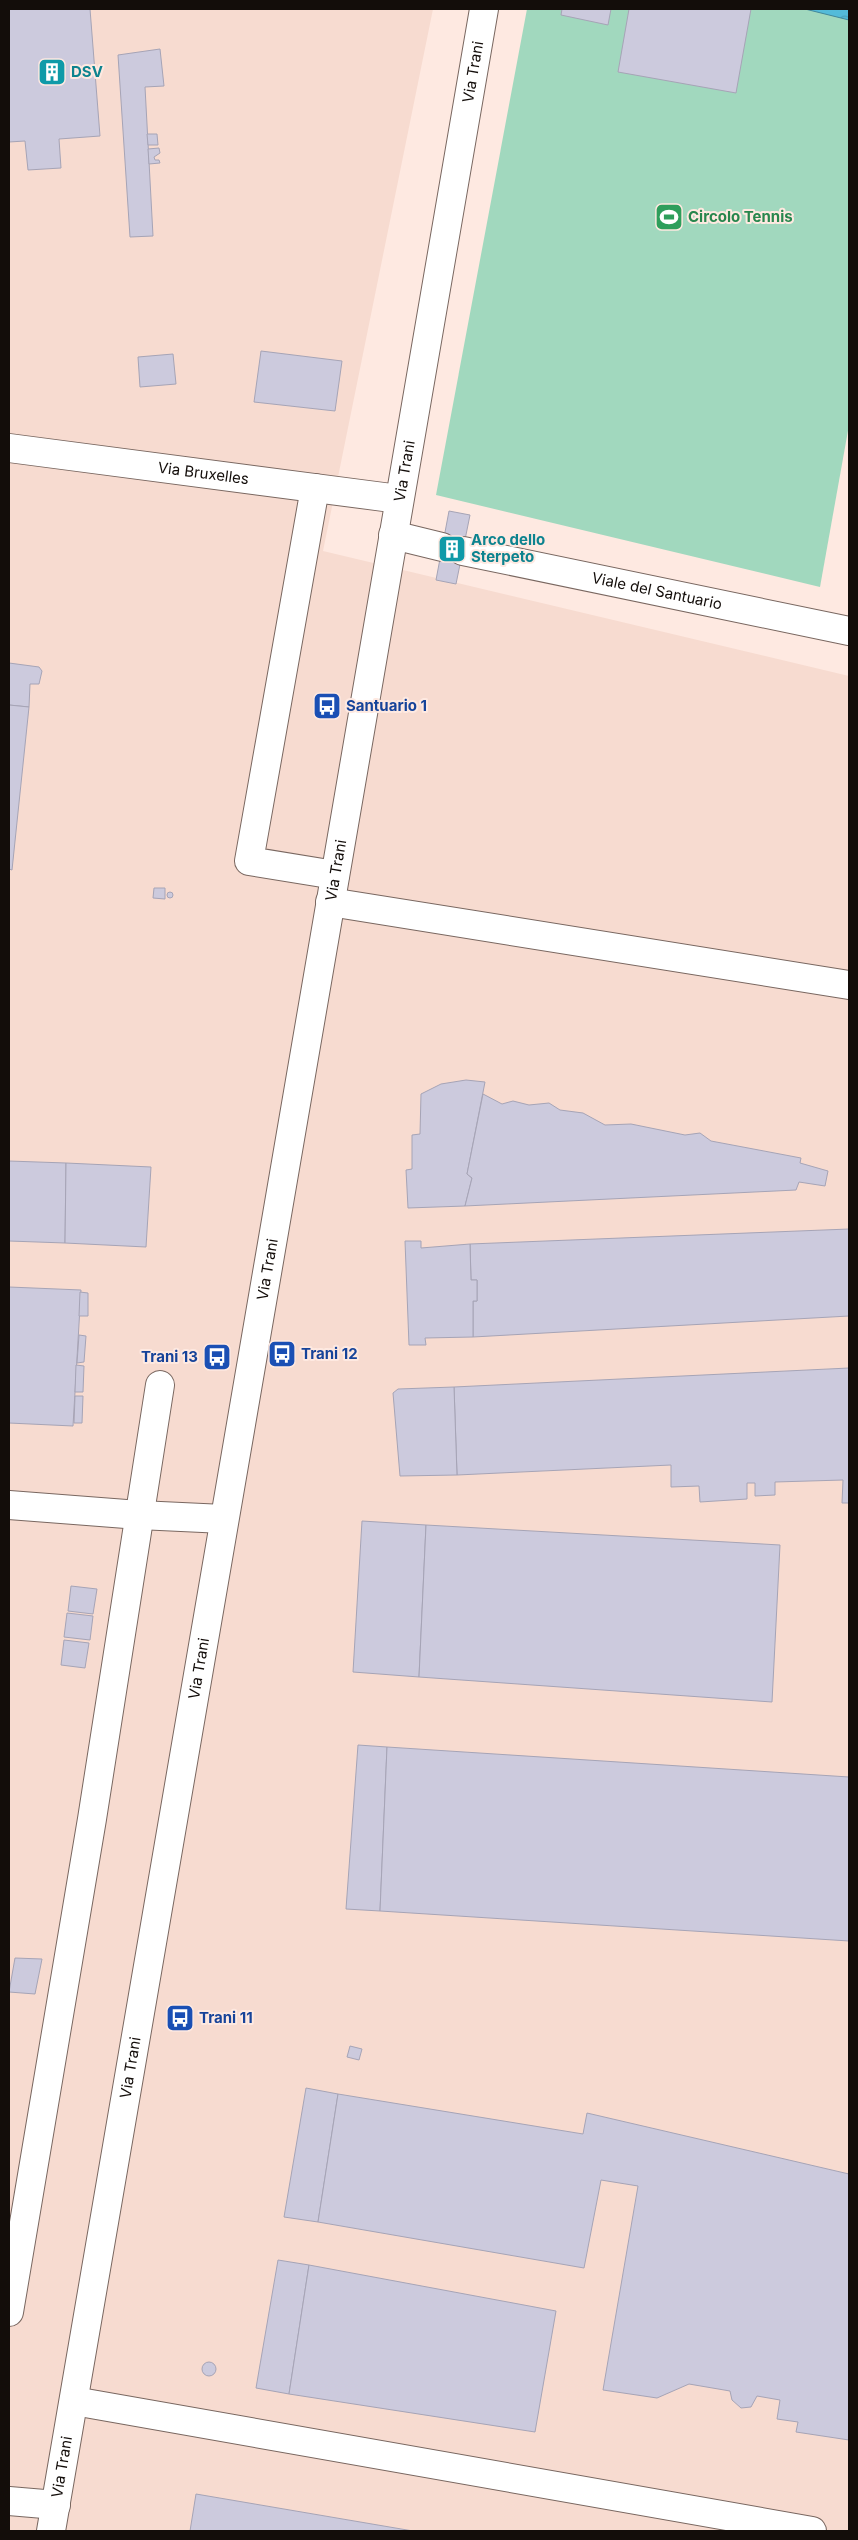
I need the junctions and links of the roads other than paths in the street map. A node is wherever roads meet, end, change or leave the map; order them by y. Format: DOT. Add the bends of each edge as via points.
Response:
graph roads {
  1 [pos="484,9"];
  2 [pos="9,448"];
  3 [pos="315,488"];
  4 [pos="399,499"];
  5 [pos="393,535"];
  6 [pos="849,631"];
  7 [pos="335,875"];
  8 [pos="330,902"];
  9 [pos="849,985"];
  10 [pos="160,1385"];
  11 [pos="9,1505"];
  12 [pos="139,1516"];
  13 [pos="224,1519"];
  14 [pos="9,2312"];
  15 [pos="74,2401"];
  16 [pos="9,2501"];
  17 [pos="56,2505"];
  18 [pos="51,2531"];
  19 [pos="812,2531"];
  1 -- 4 [label="street, Via Trani"];
  2 -- 3 [label="street, Via Bruxelles"];
  3 -- 4 [label="street, Via Bruxelles"];
  3 -- 7 [label="street" via="250,861"];
  4 -- 5 [label="street, Via Trani"];
  5 -- 6 [label="street, Viale del Santuario"];
  5 -- 7 [label="street, Via Trani"];
  7 -- 8 [label="street, Via Trani"];
  8 -- 9 [label="street"];
  8 -- 13 [label="street, Via Trani"];
  10 -- 12 [label="street"];
  11 -- 12 [label="street"];
  12 -- 13 [label="street"];
  12 -- 14 [label="street"];
  13 -- 15 [label="street, Via Trani"];
  15 -- 17 [label="street, Via Trani"];
  15 -- 19 [label="street"];
  16 -- 17 [label="street"];
  17 -- 18 [label="street, Via Trani"];
}
